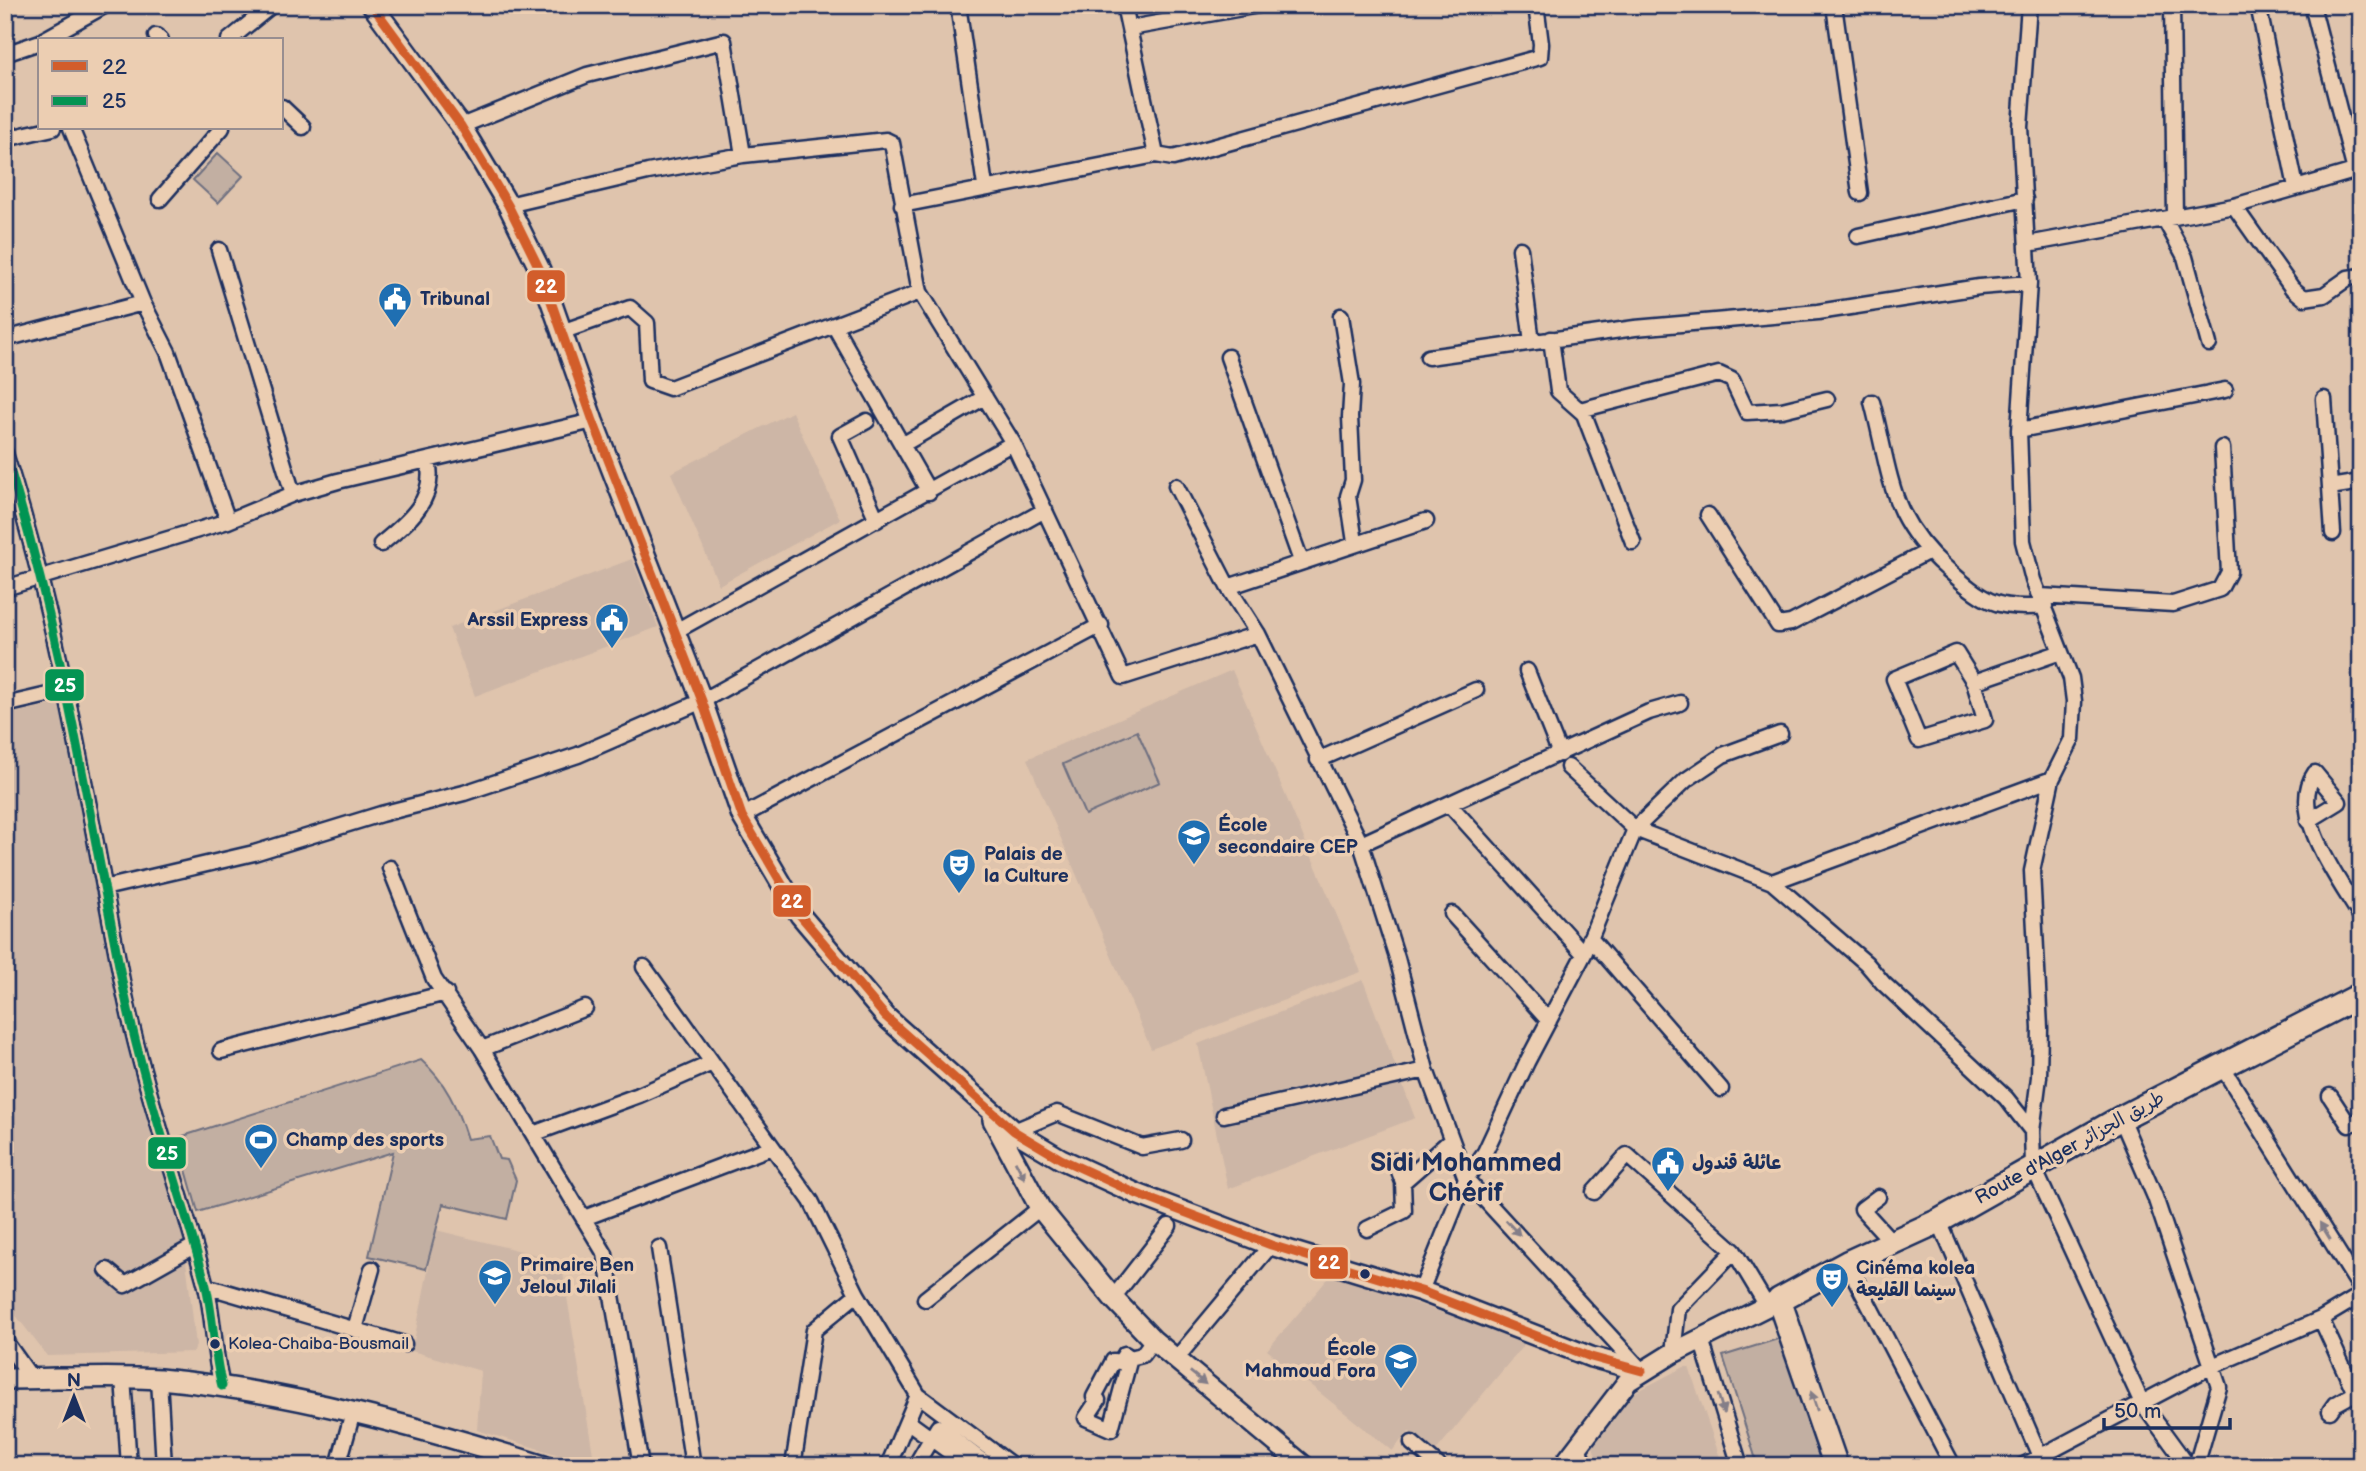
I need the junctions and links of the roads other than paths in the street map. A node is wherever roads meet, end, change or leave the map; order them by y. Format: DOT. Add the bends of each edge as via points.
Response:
graph roads {
  1 [pos="106,5"];
  2 [pos="272,5"];
  3 [pos="372,5"];
  4 [pos="958,5"];
  5 [pos="1124,5"];
  6 [pos="1259,5"];
  7 [pos="1536,5"];
  8 [pos="1834,5"];
  9 [pos="2029,5"];
  10 [pos="2172,5"];
  11 [pos="2258,5"];
  12 [pos="2312,5"];
  13 [pos="1130,28"];
  14 [pos="46,38"];
  15 [pos="231,38"];
  16 [pos="38,42"];
  17 [pos="5,54"];
  18 [pos="284,109"];
  19 [pos="461,126"];
  20 [pos="303,127"];
  21 [pos="44,130"];
  22 [pos="72,130"];
  23 [pos="220,130"];
  24 [pos="5,139"];
  25 [pos="743,155"];
  26 [pos="1156,155"];
  27 [pos="2358,170"];
  28 [pos="985,186"];
  29 [pos="2295,187"];
  30 [pos="1860,193"];
  31 [pos="160,199"];
  32 [pos="2025,200"];
  33 [pos="508,205"];
  34 [pos="902,205"];
  35 [pos="2234,206"];
  36 [pos="2170,218"];
  37 [pos="1858,236"];
  38 [pos="2028,244"];
  39 [pos="1520,249"];
  40 [pos="219,250"];
  41 [pos="2361,276"];
  42 [pos="2029,283"];
  43 [pos="920,292"];
  44 [pos="143,303"];
  45 [pos="1341,316"];
  46 [pos="835,327"];
  47 [pos="564,331"];
  48 [pos="5,338"];
  49 [pos="1551,340"];
  50 [pos="1532,342"];
  51 [pos="2209,344"];
  52 [pos="1228,357"];
  53 [pos="1428,357"];
  54 [pos="2225,390"];
  55 [pos="985,397"];
  56 [pos="1827,398"];
  57 [pos="2324,399"];
  58 [pos="1872,402"];
  59 [pos="1580,410"];
  60 [pos="593,421"];
  61 [pos="867,421"];
  62 [pos="2019,430"];
  63 [pos="1013,443"];
  64 [pos="902,445"];
  65 [pos="2222,448"];
  66 [pos="5,453"];
  67 [pos="428,461"];
  68 [pos="2361,482"];
  69 [pos="1176,486"];
  70 [pos="2330,487"];
  71 [pos="929,492"];
  72 [pos="293,494"];
  73 [pos="1045,510"];
  74 [pos="1708,515"];
  75 [pos="877,520"];
  76 [pos="228,521"];
  77 [pos="1426,521"];
  78 [pos="2333,533"];
  79 [pos="1355,542"];
  80 [pos="1633,542"];
  81 [pos="381,544"];
  82 [pos="1927,552"];
  83 [pos="1301,561"];
  84 [pos="42,578"];
  85 [pos="5,587"];
  86 [pos="1228,587"];
  87 [pos="2043,601"];
  88 [pos="1101,625"];
  89 [pos="674,632"];
  90 [pos="1258,634"];
  91 [pos="2061,652"];
  92 [pos="1527,671"];
  93 [pos="1974,682"];
  94 [pos="1476,690"];
  95 [pos="65,691"];
  96 [pos="702,701"];
  97 [pos="1680,703"];
  98 [pos="5,705"];
  99 [pos="1780,734"];
  100 [pos="1560,754"];
  101 [pos="1318,760"];
  102 [pos="1568,767"];
  103 [pos="2052,779"];
  104 [pos="1449,804"];
  105 [pos="742,816"];
  106 [pos="2308,821"];
  107 [pos="1635,829"];
  108 [pos="1361,844"];
  109 [pos="390,868"];
  110 [pos="1772,882"];
  111 [pos="104,888"];
  112 [pos="1452,914"];
  113 [pos="2361,917"];
  114 [pos="1590,938"];
  115 [pos="1584,954"];
  116 [pos="644,967"];
  117 [pos="446,993"];
  118 [pos="2361,995"];
  119 [pos="584,1008"];
  120 [pos="1549,1021"];
  121 [pos="482,1049"];
  122 [pos="221,1051"];
  123 [pos="712,1063"];
  124 [pos="2221,1065"];
  125 [pos="1426,1070"];
  126 [pos="1721,1089"];
  127 [pos="2330,1096"];
  128 [pos="988,1110"];
  129 [pos="1224,1115"];
  130 [pos="2121,1118"];
  131 [pos="2361,1119"];
  132 [pos="1014,1131"];
  133 [pos="2032,1131"];
  134 [pos="533,1134"];
  135 [pos="1181,1139"];
  136 [pos="1450,1141"];
  137 [pos="772,1147"];
  138 [pos="1395,1161"];
  139 [pos="2034,1167"];
  140 [pos="1466,1179"];
  141 [pos="1403,1182"];
  142 [pos="1594,1192"];
  143 [pos="1878,1197"];
  144 [pos="1040,1208"];
  145 [pos="584,1218"];
  146 [pos="1939,1221"];
  147 [pos="1169,1226"];
  148 [pos="1367,1229"];
  149 [pos="1892,1242"];
  150 [pos="1271,1245"];
  151 [pos="194,1246"];
  152 [pos="659,1248"];
  153 [pos="1734,1251"];
  154 [pos="1847,1263"];
  155 [pos="372,1269"];
  156 [pos="107,1270"];
  157 [pos="206,1286"];
  158 [pos="2361,1289"];
  159 [pos="1421,1291"];
  160 [pos="857,1294"];
  161 [pos="2361,1295"];
  162 [pos="1114,1298"];
  163 [pos="925,1299"];
  164 [pos="1773,1303"];
  165 [pos="2321,1319"];
  166 [pos="355,1329"];
  167 [pos="1153,1340"];
  168 [pos="5,1341"];
  169 [pos="1702,1342"];
  170 [pos="404,1344"];
  171 [pos="1674,1353"];
  172 [pos="1130,1358"];
  173 [pos="1175,1360"];
  174 [pos="2210,1367"];
  175 [pos="1642,1371"];
  176 [pos="123,1377"];
  177 [pos="5,1379"];
  178 [pos="32,1379"];
  179 [pos="159,1379"];
  180 [pos="222,1386"];
  181 [pos="918,1395"];
  182 [pos="2142,1404"];
  183 [pos="2330,1411"];
  184 [pos="353,1412"];
  185 [pos="907,1421"];
  186 [pos="931,1438"];
  187 [pos="1412,1443"];
  188 [pos="1578,1444"];
  189 [pos="2042,1461"];
  190 [pos="129,1466"];
  191 [pos="164,1466"];
  192 [pos="338,1466"];
  193 [pos="544,1466"];
  194 [pos="641,1466"];
  195 [pos="693,1466"];
  196 [pos="793,1466"];
  197 [pos="888,1466"];
  198 [pos="915,1466"];
  199 [pos="969,1466"];
  200 [pos="989,1466"];
  201 [pos="1013,1466"];
  202 [pos="1304,1466"];
  203 [pos="1438,1466"];
  204 [pos="1563,1466"];
  205 [pos="1584,1466"];
  206 [pos="1741,1466"];
  207 [pos="1836,1466"];
  208 [pos="1953,1466"];
  209 [pos="2022,1466"];
  210 [pos="2188,1466"];
  211 [pos="2196,1466"];
  1 -- 14 [label="street"];
  2 -- 15 [label="street"];
  3 -- 19 [label="main road"];
  4 -- 28 [label="street"];
  5 -- 13 [label="street"];
  6 -- 13 [label="street"];
  7 -- 26 [label="street" via="1540,57 1173,158"];
  8 -- 30 [label="street"];
  9 -- 32 [label="street" via="2020,127"];
  10 -- 36 [label="street"];
  11 -- 29 [label="street"];
  12 -- 27 [label="street"];
  13 -- 26 [label="street"];
  16 -- 17 [label="street"];
  18 -- 20 [label="street"];
  19 -- 25 [label="street" via="587,75 724,41"];
  19 -- 33 [label="main road"];
  21 -- 24 [label="street"];
  22 -- 44 [label="street"];
  23 -- 31 [label="street"];
  25 -- 33 [label="street"];
  25 -- 34 [label="street" via="887,140 892,143"];
  26 -- 28 [label="street"];
  27 -- 29 [label="street"];
  28 -- 34 [label="street"];
  29 -- 35 [label="street"];
  32 -- 37 [label="street"];
  32 -- 38 [label="street"];
  33 -- 47 [label="main road"];
  34 -- 43 [label="street"];
  35 -- 36 [label="street"];
  35 -- 41 [label="street" via="2304,298 2324,295 2348,278"];
  36 -- 38 [label="street"];
  36 -- 51 [label="street"];
  38 -- 42 [label="street"];
  39 -- 50 [label="street"];
  40 -- 72 [label="street"];
  42 -- 49 [label="street" via="1818,312"];
  42 -- 62 [label="street"];
  43 -- 46 [label="street"];
  43 -- 55 [label="street"];
  44 -- 48 [label="street"];
  44 -- 76 [label="street" via="168,352"];
  45 -- 79 [label="street" via="1352,384 1353,480 1348,496"];
  46 -- 47 [label="street" via="670,388 650,381 647,323 630,308"];
  46 -- 64 [label="street"];
  47 -- 60 [label="main road"];
  49 -- 50 [label="street"];
  49 -- 59 [label="street" via="1558,391"];
  50 -- 53 [label="street"];
  52 -- 83 [label="street"];
  54 -- 62 [label="street"];
  55 -- 63 [label="street"];
  55 -- 64 [label="street"];
  56 -- 59 [label="street" via="1782,410 1747,412 1732,380 1719,374"];
  57 -- 70 [label="street"];
  58 -- 82 [label="street" via="1901,510"];
  59 -- 80 [label="street"];
  60 -- 67 [label="street"];
  60 -- 89 [label="main road"];
  61 -- 75 [label="street" via="840,436"];
  62 -- 87 [label="street" via="2023,541 2032,580"];
  63 -- 71 [label="street"];
  63 -- 73 [label="street"];
  64 -- 71 [label="street"];
  65 -- 87 [label="street" via="2229,572 2220,589 2173,604"];
  66 -- 84 [label="street"];
  67 -- 72 [label="street"];
  67 -- 81 [label="street" via="432,477 422,506"];
  68 -- 70 [label="street"];
  69 -- 86 [label="street"];
  70 -- 78 [label="street"];
  71 -- 75 [label="street"];
  72 -- 76 [label="street"];
  73 -- 88 [label="street"];
  73 -- 96 [label="street"];
  74 -- 82 [label="street" via="1778,625 1791,623"];
  75 -- 89 [label="street"];
  76 -- 84 [label="street"];
  77 -- 79 [label="street"];
  79 -- 83 [label="street"];
  82 -- 87 [label="street" via="1971,592 1990,601 2022,608"];
  83 -- 86 [label="street"];
  84 -- 85 [label="street"];
  84 -- 95 [label="street"];
  86 -- 90 [label="street"];
  87 -- 91 [label="street"];
  88 -- 90 [label="street" via="1124,677"];
  88 -- 105 [label="street"];
  89 -- 96 [label="main road"];
  90 -- 101 [label="street"];
  91 -- 93 [label="street"];
  91 -- 103 [label="street" via="2074,701 2072,740"];
  92 -- 100 [label="street"];
  93 -- 93 [label="street" via="1956,653 1894,679 1919,740 1984,720"];
  94 -- 101 [label="street"];
  95 -- 98 [label="street"];
  95 -- 111 [label="street"];
  96 -- 105 [label="main road"];
  96 -- 111 [label="street" via="578,755 464,793 254,853"];
  97 -- 100 [label="street" via="1649,712"];
  99 -- 107 [label="street" via="1723,755 1686,780"];
  100 -- 104 [label="street"];
  101 -- 108 [label="street"];
  102 -- 107 [label="street"];
  103 -- 110 [label="street"];
  103 -- 133 [label="street" via="2032,871 2040,1028"];
  104 -- 108 [label="street"];
  104 -- 115 [label="street"];
  105 -- 128 [label="main road" via="800,915 842,968 886,1017"];
  106 -- 113 [label="street"];
  107 -- 110 [label="street"];
  107 -- 114 [label="street"];
  108 -- 125 [label="street"];
  109 -- 117 [label="street" via="434,979"];
  110 -- 133 [label="street" via="1964,1055"];
  111 -- 151 [label="street" via="148,1088"];
  112 -- 120 [label="street"];
  114 -- 115 [label="street"];
  114 -- 126 [label="street"];
  115 -- 120 [label="street"];
  116 -- 123 [label="street"];
  117 -- 121 [label="street"];
  117 -- 122 [label="street"];
  118 -- 124 [label="main road, Route d'Alger طريق الجزائر"];
  119 -- 121 [label="street"];
  120 -- 140 [label="street" via="1485,1152"];
  121 -- 134 [label="street"];
  123 -- 134 [label="street"];
  123 -- 137 [label="street"];
  124 -- 130 [label="main road, Route d'Alger طريق الجزائر"];
  158 -- 124 [label="street, one-way"];
  125 -- 129 [label="street"];
  125 -- 136 [label="street"];
  127 -- 131 [label="street" via="2349,1125"];
  128 -- 132 [label="main road"];
  128 -- 144 [label="main road, one-way"];
  130 -- 139 [label="main road, Route d'Alger طريق الجزائر"];
  130 -- 174 [label="street" via="2155,1197"];
  132 -- 135 [label="street" via="1057,1113 1142,1147"];
  132 -- 150 [label="main road" via="1137,1194"];
  133 -- 139 [label="street"];
  134 -- 145 [label="street"];
  136 -- 140 [label="street"];
  136 -- 141 [label="street"];
  137 -- 145 [label="street"];
  137 -- 160 [label="street" via="811,1200"];
  138 -- 141 [label="street"];
  139 -- 146 [label="main road, Route d'Alger طريق الجزائر"];
  139 -- 182 [label="street"];
  140 -- 159 [label="street"];
  140 -- 175 [label="street, one-way"];
  141 -- 148 [label="street" via="1404,1211"];
  142 -- 153 [label="street" via="1627,1155"];
  143 -- 149 [label="street" via="1862,1209"];
  144 -- 162 [label="main road"];
  144 -- 163 [label="street"];
  145 -- 194 [label="street" via="605,1254"];
  146 -- 149 [label="main road, Route d'Alger طريق الجزائر"];
  146 -- 189 [label="street"];
  147 -- 162 [label="street"];
  149 -- 154 [label="main road, Route d'Alger طريق الجزائر"];
  150 -- 159 [label="main road"];
  150 -- 173 [label="street"];
  151 -- 156 [label="street" via="125,1285"];
  151 -- 157 [label="street"];
  152 -- 195 [label="street"];
  153 -- 164 [label="street"];
  153 -- 171 [label="street" via="1678,1309"];
  154 -- 164 [label="main road, Route d'Alger طريق الجزائر"];
  154 -- 208 [label="street"];
  155 -- 166 [label="street"];
  157 -- 166 [label="street"];
  157 -- 180 [label="street"];
  159 -- 175 [label="main road" via="1591,1357"];
  160 -- 181 [label="street"];
  160 -- 196 [label="street" via="814,1330"];
  161 -- 165 [label="street"];
  162 -- 167 [label="main road"];
  164 -- 169 [label="main road"];
  207 -- 164 [label="main road, one-way"];
  165 -- 174 [label="street"];
  165 -- 183 [label="street" via="2355,1393"];
  166 -- 170 [label="street"];
  167 -- 172 [label="street" via="1142,1355"];
  167 -- 173 [label="main road"];
  168 -- 178 [label="street"];
  169 -- 171 [label="main road"];
  169 -- 206 [label="street, one-way"];
  171 -- 175 [label="main road"];
  172 -- 172 [label="street" via="1111,1429 1086,1418 1113,1361 1120,1362 1125,1354"];
  173 -- 202 [label="main road, one-way"];
  174 -- 182 [label="street"];
  174 -- 211 [label="street" via="2219,1387"];
  175 -- 188 [label="main road" via="1615,1396"];
  176 -- 178 [label="main road"];
  176 -- 179 [label="main road"];
  176 -- 190 [label="street"];
  177 -- 178 [label="main road"];
  179 -- 180 [label="main road"];
  179 -- 191 [label="street"];
  180 -- 184 [label="main road"];
  181 -- 185 [label="street"];
  181 -- 201 [label="street"];
  182 -- 189 [label="street"];
  182 -- 210 [label="street"];
  184 -- 192 [label="street"];
  184 -- 193 [label="main road"];
  185 -- 186 [label="street"];
  185 -- 197 [label="street"];
  186 -- 198 [label="street"];
  186 -- 199 [label="street"];
  186 -- 200 [label="street" via="938,1426"];
  187 -- 203 [label="street"];
  188 -- 204 [label="main road"];
  188 -- 205 [label="street"];
  189 -- 209 [label="street"];
}
